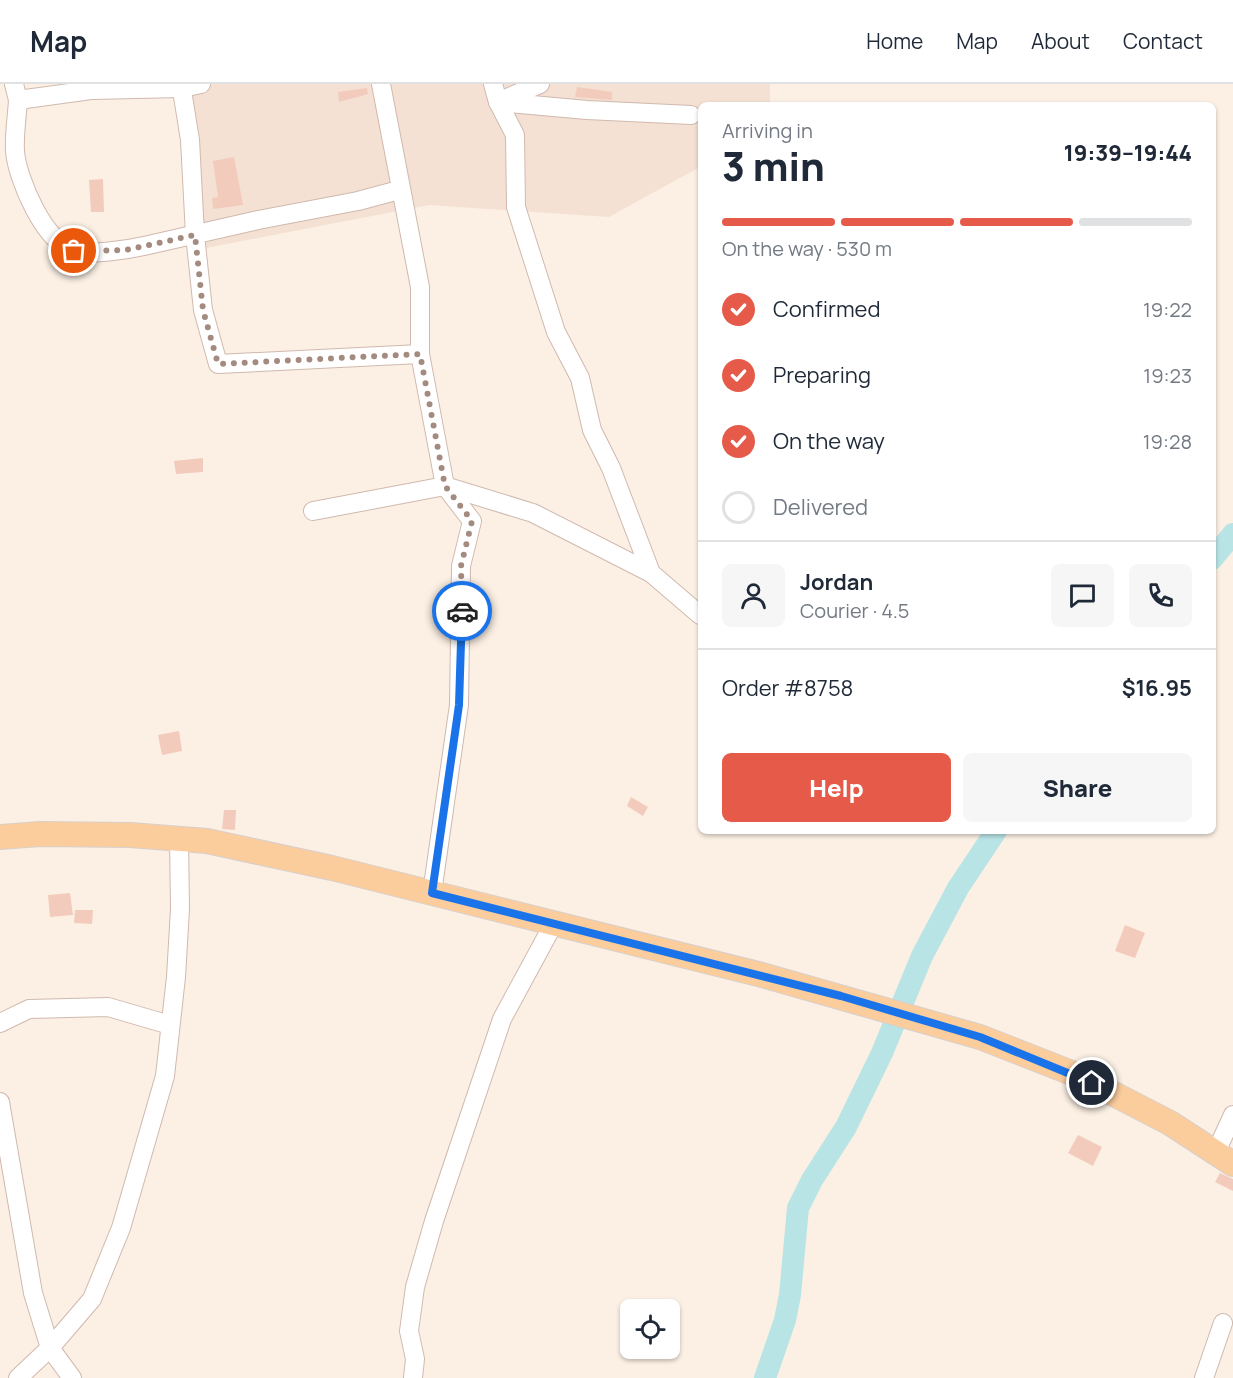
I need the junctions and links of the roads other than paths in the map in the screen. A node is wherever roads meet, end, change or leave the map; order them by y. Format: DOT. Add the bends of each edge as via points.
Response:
graph roads {
  1 [pos="201,84"];
  2 [pos="381,84"];
  3 [pos="540,84"];
  4 [pos="181,86"];
  5 [pos="16,92"];
  6 [pos="496,93"];
  7 [pos="691,115"];
  8 [pos="399,190"];
  9 [pos="195,235"];
  10 [pos="420,354"];
  11 [pos="445,486"];
  12 [pos="313,511"];
  13 [pos="651,573"];
  14 [pos="698,613"];
  15 [pos="0,837"];
  16 [pos="179,838"];
  17 [pos="432,893"];
  18 [pos="554,923"];
  19 [pos="0,1023"];
  20 [pos="170,1025"];
  21 [pos="0,1102"];
  22 [pos="1233,1115"];
  23 [pos="1224,1158"];
  24 [pos="1223,1323"];
  25 [pos="50,1348"];
  26 [pos="18,1378"];
  27 [pos="72,1378"];
  28 [pos="413,1378"];
  29 [pos="1204,1378"];
  1 -- 4 [label="street"];
  2 -- 8 [label="street"];
  3 -- 6 [label="street"];
  4 -- 5 [label="street"];
  4 -- 9 [label="street" via="190,140"];
  5 -- 9 [label="street" via="15,153 27,197 50,233 74,251 126,250"];
  6 -- 7 [label="street" via="587,110"];
  6 -- 13 [label="street" via="515,135 516,207 556,332 580,378 592,430"];
  8 -- 9 [label="street"];
  8 -- 10 [label="street" via="420,287"];
  9 -- 10 [label="street" via="203,310 218,364"];
  10 -- 11 [label="street"];
  11 -- 12 [label="street"];
  11 -- 13 [label="street" via="533,513"];
  11 -- 17 [label="street" via="472,521 461,566 459,705"];
  13 -- 14 [label="street"];
  15 -- 16 [label="main road" via="40,834"];
  16 -- 17 [label="main road" via="263,852"];
  16 -- 20 [label="street" via="180,909"];
  17 -- 18 [label="main road"];
  18 -- 23 [label="main road" via="773,978 980,1037 1077,1075"];
  18 -- 28 [label="street" via="502,1019 434,1221 414,1287 409,1331 415,1359"];
  19 -- 20 [label="street" via="29,1009 108,1007"];
  20 -- 25 [label="street" via="165,1076 121,1228 92,1299"];
  21 -- 25 [label="street" via="33,1293"];
  22 -- 23 [label="street"];
  24 -- 29 [label="street"];
  25 -- 26 [label="street"];
  25 -- 27 [label="street"];
}
